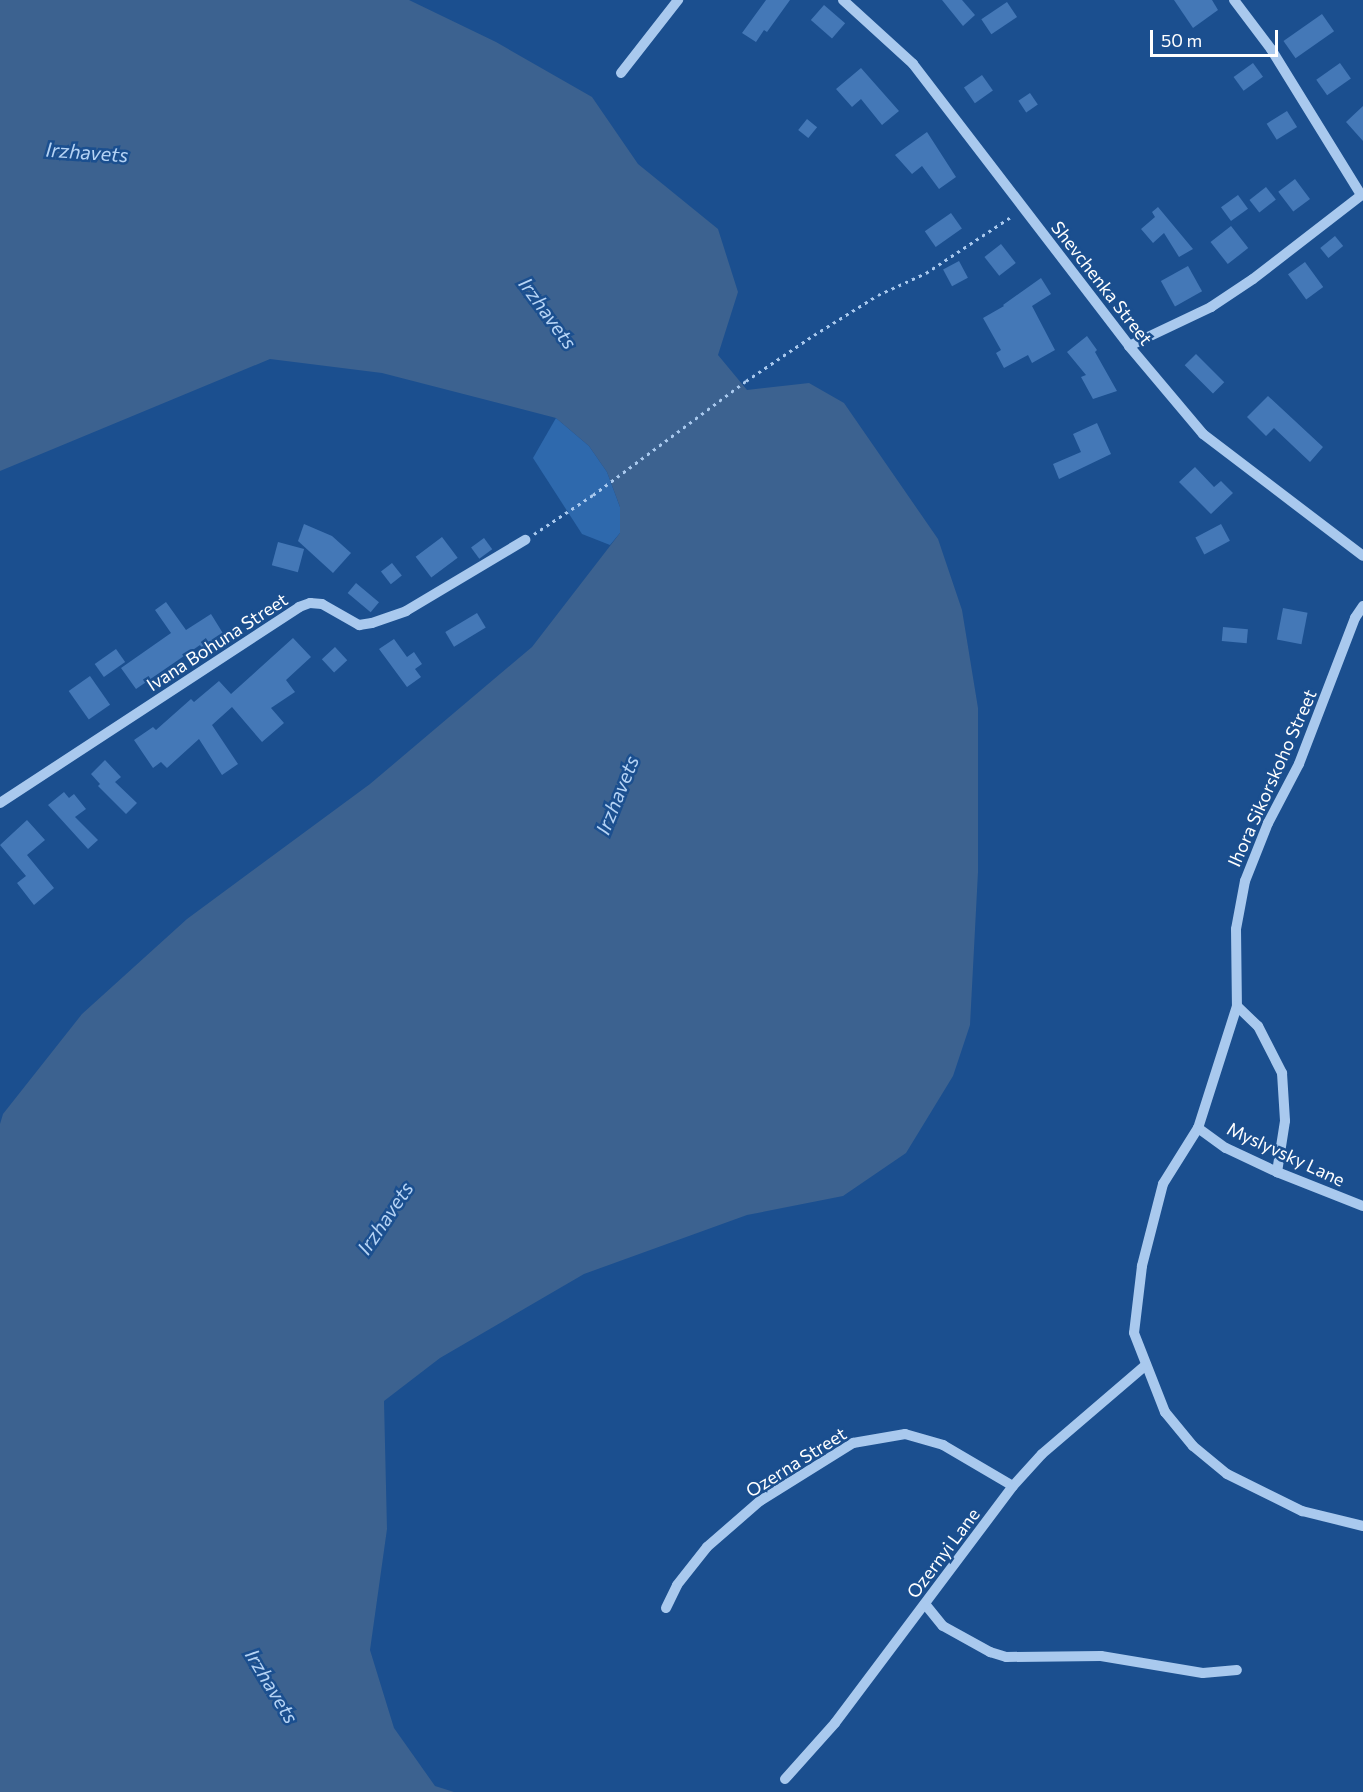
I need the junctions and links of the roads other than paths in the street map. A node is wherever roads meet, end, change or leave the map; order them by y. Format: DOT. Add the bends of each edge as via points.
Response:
graph roads {
  1 [pos="678,0"];
  2 [pos="843,0"];
  3 [pos="1234,0"];
  4 [pos="621,73"];
  5 [pos="1362,195"];
  6 [pos="1129,346"];
  7 [pos="525,540"];
  8 [pos="1363,556"];
  9 [pos="1363,606"];
  10 [pos="0,804"];
  11 [pos="1237,1006"];
  12 [pos="1198,1128"];
  13 [pos="1277,1172"];
  14 [pos="1363,1206"];
  15 [pos="1146,1365"];
  16 [pos="1013,1486"];
  17 [pos="1363,1526"];
  18 [pos="925,1604"];
  19 [pos="666,1608"];
  20 [pos="1237,1670"];
  21 [pos="785,1779"];
  1 -- 4 [label="street"];
  2 -- 6 [label="street, Shevchenka Street" via="913,64"];
  3 -- 5 [label="street" via="1271,49"];
  5 -- 6 [label="street" via="1212,307"];
  6 -- 8 [label="street, Shevchenka Street" via="1203,434"];
  7 -- 10 [label="street, Ivana Bohuna Street" via="406,611 372,623 359,625 322,604 299,607"];
  9 -- 11 [label="street, Ihora Sikorskoho Street" via="1299,764 1268,823 1245,881 1236,929"];
  11 -- 12 [label="street, Ihora Sikorskoho Street"];
  11 -- 13 [label="street" via="1258,1026 1282,1073 1285,1121"];
  12 -- 13 [label="street, Myslyvsky Lane" via="1226,1148"];
  12 -- 15 [label="street, Ihora Sikorskoho Street" via="1163,1184 1142,1266 1134,1333"];
  13 -- 14 [label="street, Myslyvsky Lane"];
  15 -- 16 [label="street, Ozernyi Lane" via="1042,1454"];
  15 -- 17 [label="street, Ihora Sikorskoho Street" via="1165,1412 1193,1446 1227,1474 1302,1511"];
  16 -- 18 [label="street, Ozernyi Lane"];
  16 -- 19 [label="street, Ozerna Street" via="943,1445 905,1434 854,1443 760,1501 707,1547 677,1585"];
  18 -- 20 [label="street" via="943,1626 1006,1657 1101,1656 1203,1673"];
  18 -- 21 [label="street, Ozernyi Lane" via="835,1723"];
}
